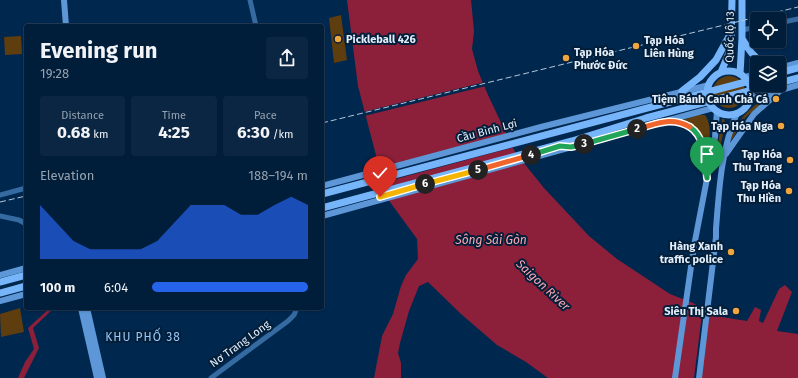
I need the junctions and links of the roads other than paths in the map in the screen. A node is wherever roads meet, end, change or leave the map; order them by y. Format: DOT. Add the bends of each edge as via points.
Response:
graph roads {
  1 [pos="64,0"];
  2 [pos="250,0"];
  3 [pos="732,0"];
  4 [pos="742,0"];
  5 [pos="798,19"];
  6 [pos="786,22"];
  7 [pos="66,24"];
  8 [pos="256,24"];
  9 [pos="750,28"];
  10 [pos="742,30"];
  11 [pos="732,31"];
  12 [pos="742,38"];
  13 [pos="753,56"];
  14 [pos="798,62"];
  15 [pos="786,66"];
  16 [pos="798,68"];
  17 [pos="786,69"];
  18 [pos="721,72"];
  19 [pos="750,74"];
  20 [pos="743,75"];
  21 [pos="798,78"];
  22 [pos="750,81"];
  23 [pos="786,84"];
  24 [pos="709,85"];
  25 [pos="798,85"];
  26 [pos="786,86"];
  27 [pos="682,91"];
  28 [pos="750,91"];
  29 [pos="768,92"];
  30 [pos="776,92"];
  31 [pos="750,99"];
  32 [pos="715,109"];
  33 [pos="737,113"];
  34 [pos="569,121"];
  35 [pos="666,121"];
  36 [pos="551,130"];
  37 [pos="564,130"];
  38 [pos="540,136"];
  39 [pos="571,144"];
  40 [pos="560,146"];
  41 [pos="546,147"];
  42 [pos="551,153"];
  43 [pos="724,155"];
  44 [pos="707,178"];
  45 [pos="324,185"];
  46 [pos="24,189"];
  47 [pos="324,189"];
  48 [pos="324,193"];
  49 [pos="0,195"];
  50 [pos="324,207"];
  51 [pos="324,213"];
  52 [pos="324,213"];
  53 [pos="0,216"];
  54 [pos="24,223"];
  55 [pos="713,248"];
  56 [pos="24,269"];
  57 [pos="0,275"];
  58 [pos="24,276"];
  59 [pos="0,282"];
  60 [pos="24,287"];
  61 [pos="0,293"];
  62 [pos="13,294"];
  63 [pos="24,294"];
  64 [pos="0,301"];
  65 [pos="81,310"];
  66 [pos="87,310"];
  67 [pos="296,310"];
  68 [pos="97,378"];
  69 [pos="103,378"];
  70 [pos="211,378"];
  71 [pos="675,378"];
  72 [pos="696,378"];
  73 [pos="699,378"];
  1 -- 7 [label="main road"];
  2 -- 8 [label="street"];
  3 -- 11 [label="highway, Quốc lộ 13"];
  4 -- 10 [label="highway, Quốc lộ 13"];
  5 -- 6 [label="street"];
  9 -- 10 [label="street"];
  10 -- 12 [label="highway, Quốc lộ 13"];
  11 -- 18 [label="highway, Quốc lộ 13" via="729,53"];
  11 -- 27 [label="highway" via="716,60"];
  12 -- 13 [label="highway"];
  12 -- 20 [label="highway, Quốc lộ 13"];
  14 -- 15 [label="main road"];
  16 -- 17 [label="highway"];
  18 -- 20 [label="highway" via="731,71"];
  18 -- 24 [label="highway"];
  19 -- 20 [label="main road"];
  20 -- 31 [label="highway" via="751,90"];
  21 -- 23 [label="highway"];
  22 -- 37 [label="highway, Cầu Bình Lợi"];
  24 -- 27 [label="main road, Cầu Bình Lợi"];
  24 -- 32 [label="highway" via="708,97"];
  25 -- 26 [label="main road"];
  27 -- 34 [label="main road, Cầu Bình Lợi"];
  28 -- 39 [label="highway" via="646,118"];
  29 -- 31 [label="main road"];
  30 -- 43 [label="main road" via="754,114"];
  31 -- 33 [label="highway" via="747,106"];
  32 -- 33 [label="highway" via="723,114"];
  32 -- 35 [label="main road"];
  32 -- 44 [label="main road" via="714,137"];
  33 -- 43 [label="main road"];
  34 -- 36 [label="main road"];
  34 -- 45 [label="main road, Cầu Bình Lợi"];
  35 -- 39 [label="main road"];
  35 -- 44 [label="main road" via="685,124 697,133 703,146"];
  36 -- 37 [label="main road, Cầu Bình Lợi"];
  36 -- 38 [label="highway"];
  36 -- 47 [label="main road, Cầu Bình Lợi"];
  37 -- 38 [label="highway, Cầu Bình Lợi"];
  38 -- 48 [label="highway, Cầu Bình Lợi"];
  39 -- 40 [label="main road"];
  39 -- 41 [label="highway"];
  39 -- 42 [label="main road"];
  40 -- 41 [label="highway"];
  40 -- 42 [label="main road"];
  40 -- 51 [label="main road"];
  41 -- 50 [label="highway"];
  42 -- 52 [label="main road"];
  43 -- 55 [label="main road"];
  44 -- 71 [label="main road" via="694,246"];
  46 -- 49 [label="street"];
  53 -- 54 [label="street"];
  55 -- 72 [label="main road"];
  55 -- 73 [label="main road"];
  56 -- 57 [label="main road"];
  58 -- 59 [label="highway"];
  60 -- 62 [label="highway"];
  61 -- 62 [label="highway"];
  62 -- 63 [label="main road"];
  62 -- 64 [label="main road"];
  65 -- 68 [label="main road"];
  66 -- 69 [label="main road"];
  67 -- 70 [label="street, Nơ Trang Long" via="288,321"];
}
